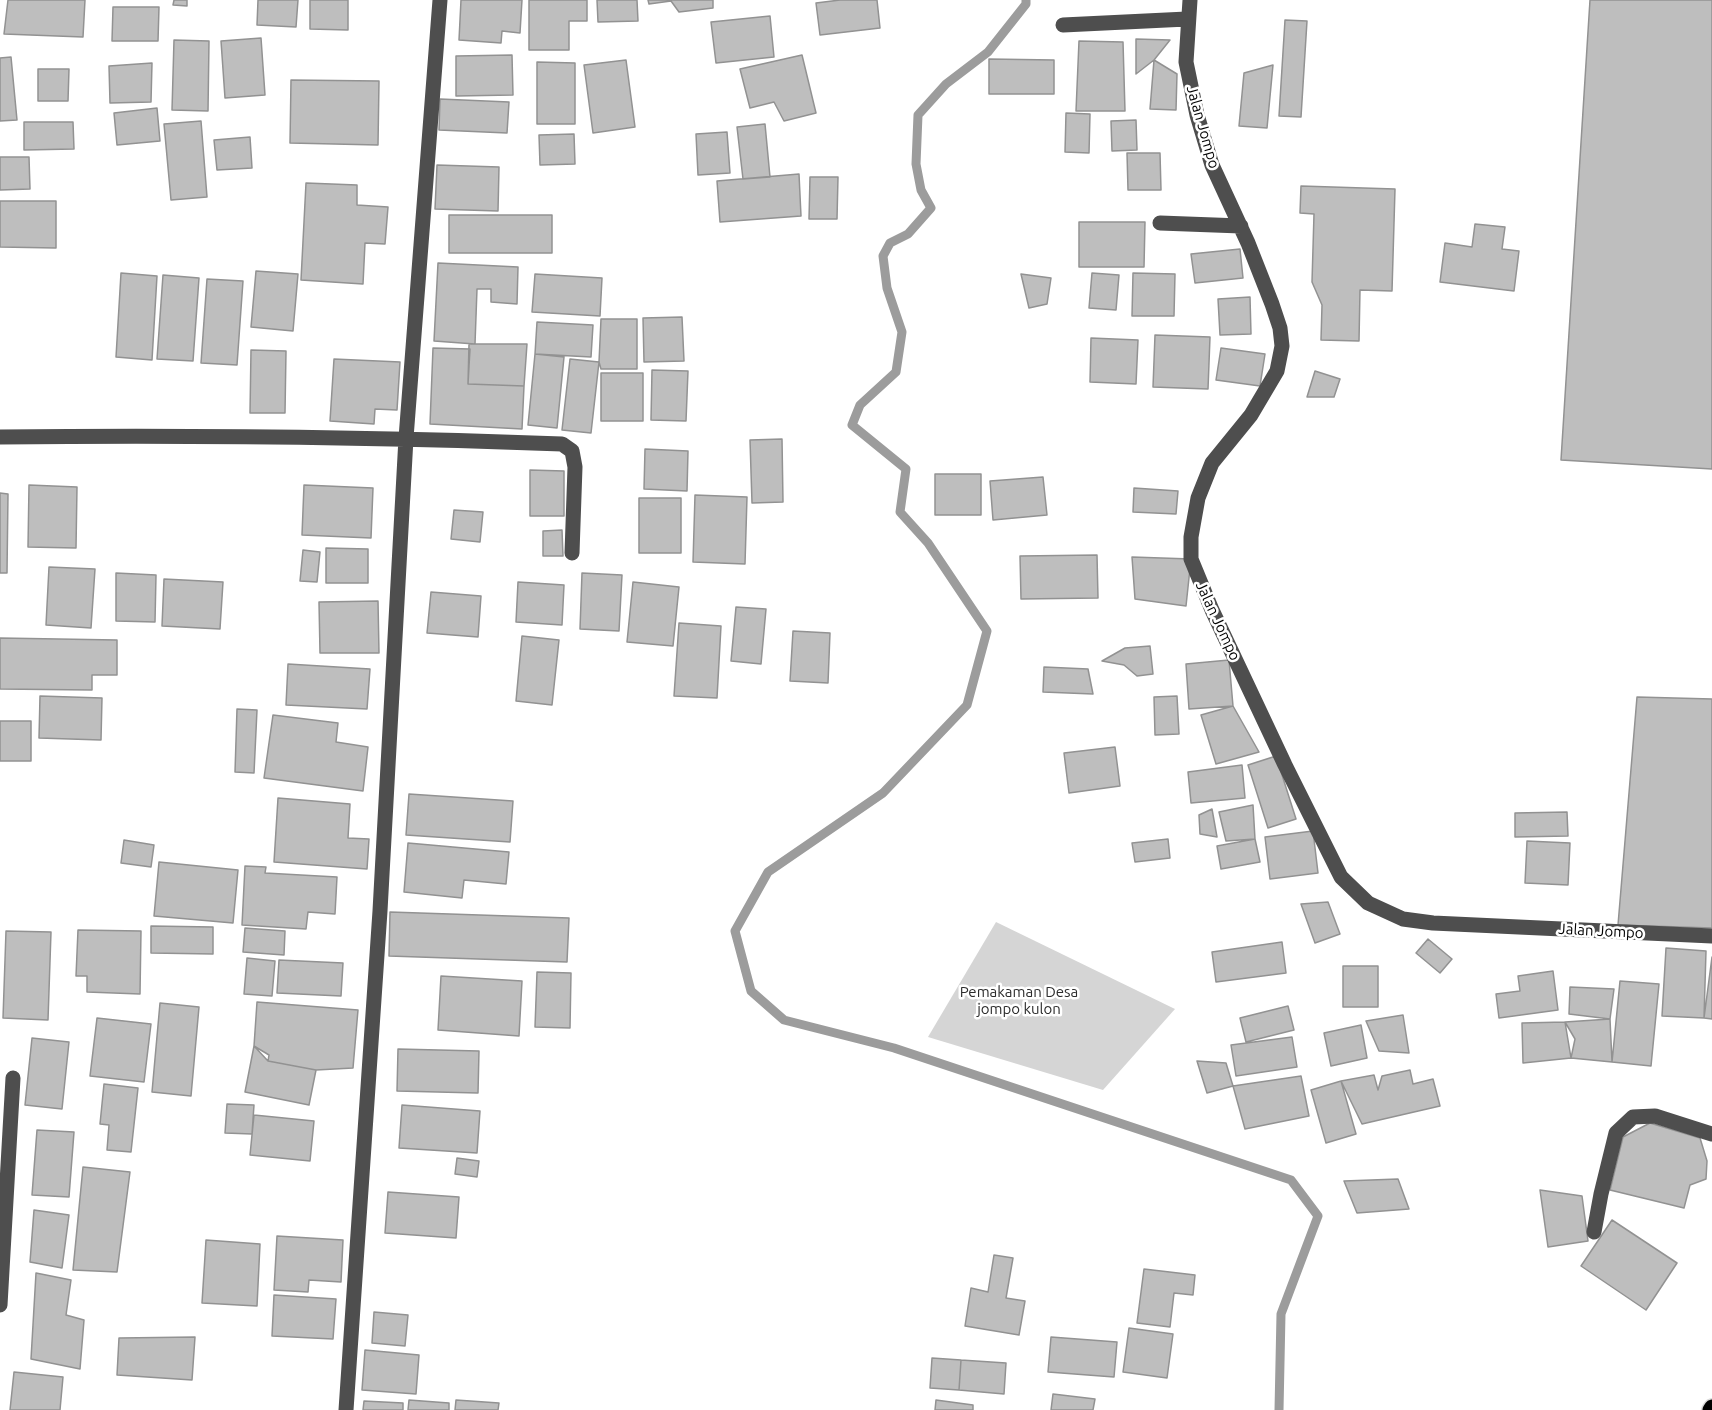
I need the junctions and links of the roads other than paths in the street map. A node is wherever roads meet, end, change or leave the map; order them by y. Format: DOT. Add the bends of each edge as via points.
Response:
graph roads {
  1 [pos="440,0"];
  2 [pos="1190,0"];
  3 [pos="1187,19"];
  4 [pos="1063,25"];
  5 [pos="1160,223"];
  6 [pos="1241,226"];
  7 [pos="0,436"];
  8 [pos="406,438"];
  9 [pos="572,552"];
  10 [pos="1712,936"];
  11 [pos="13,1078"];
  12 [pos="1712,1134"];
  13 [pos="1594,1232"];
  14 [pos="0,1305"];
  15 [pos="346,1410"];
  1 -- 8 [label="street"];
  2 -- 3 [label="street, Jalan Jompo"];
  3 -- 4 [label="street"];
  3 -- 6 [label="street, Jalan Jompo" via="1186,62 1197,114 1212,165"];
  5 -- 6 [label="street"];
  6 -- 10 [label="street, Jalan Jompo" via="1272,304 1282,346 1277,371 1251,415 1212,463 1198,498 1191,559 1341,877 1368,903 1403,919"];
  7 -- 8 [label="street"];
  8 -- 9 [label="street" via="562,444 572,451 575,467"];
  8 -- 15 [label="street"];
  11 -- 14 [label="street"];
  12 -- 13 [label="street" via="1655,1116 1633,1117 1616,1133"];
}
